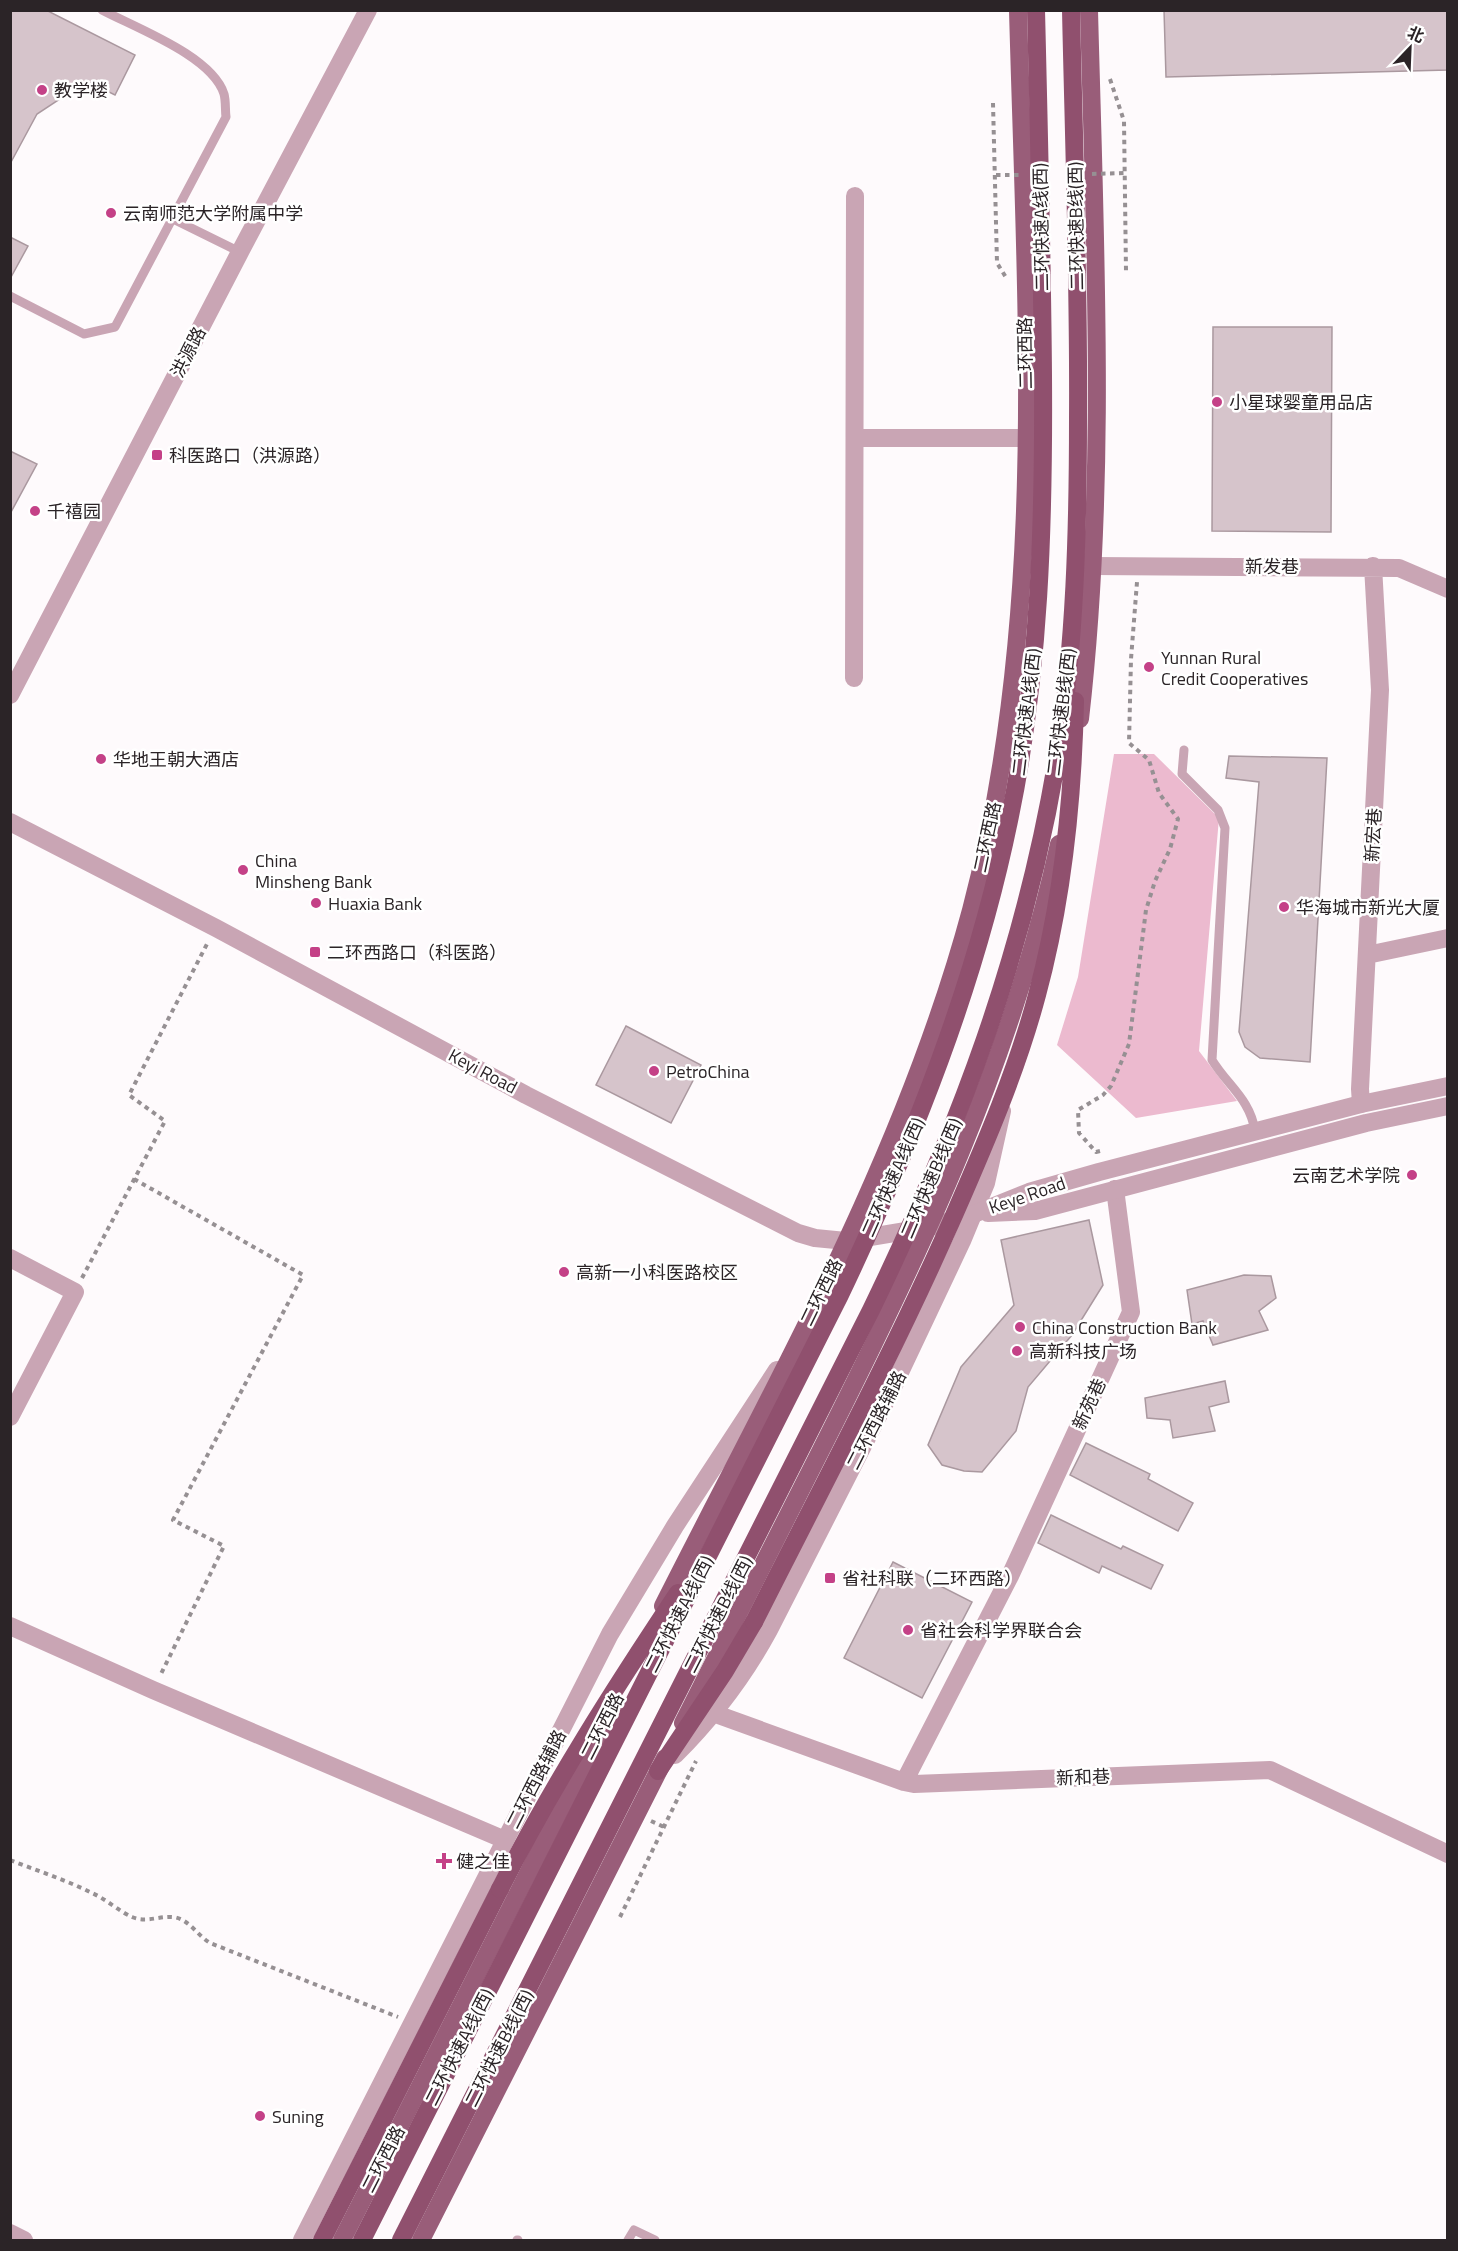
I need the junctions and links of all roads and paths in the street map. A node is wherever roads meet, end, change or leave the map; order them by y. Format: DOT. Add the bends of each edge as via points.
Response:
graph roads {
  1 [pos="102,10"];
  2 [pos="368,10"];
  3 [pos="1018,10"];
  4 [pos="1036,10"];
  5 [pos="1071,10"];
  6 [pos="1089,10"];
  7 [pos="993,103"];
  8 [pos="1124,121"];
  9 [pos="855,196"];
  10 [pos="173,219"];
  11 [pos="240,252"];
  12 [pos="997,263"];
  13 [pos="1126,271"];
  14 [pos="10,296"];
  15 [pos="855,438"];
  16 [pos="1026,438"];
  17 [pos="1093,566"];
  18 [pos="1139,566"];
  19 [pos="1373,566"];
  20 [pos="1448,589"];
  21 [pos="1073,609"];
  22 [pos="854,678"];
  23 [pos="10,695"];
  24 [pos="1184,750"];
  25 [pos="10,822"];
  26 [pos="216,928"];
  27 [pos="1448,938"];
  28 [pos="1367,955"];
  29 [pos="1008,1030"];
  30 [pos="1448,1086"];
  31 [pos="1361,1104"];
  32 [pos="1448,1106"];
  33 [pos="1255,1131"];
  34 [pos="1106,1149"];
  35 [pos="134,1179"];
  36 [pos="1115,1189"];
  37 [pos="974,1214"];
  38 [pos="930,1227"];
  39 [pos="846,1241"];
  40 [pos="10,1258"];
  41 [pos="75,1292"];
  42 [pos="800,1336"];
  43 [pos="10,1417"];
  44 [pos="740,1492"];
  45 [pos="10,1626"];
  46 [pos="153,1690"];
  47 [pos="713,1713"];
  48 [pos="695,1764"];
  49 [pos="658,1771"];
  50 [pos="904,1782"];
  51 [pos="505,1840"];
  52 [pos="1448,1854"];
  53 [pos="10,1860"];
  54 [pos="620,1917"];
  55 [pos="412,2023"];
  56 [pos="10,2233"];
  57 [pos="24,2241"];
  58 [pos="302,2241"];
  59 [pos="322,2241"];
  60 [pos="342,2241"];
  61 [pos="362,2241"];
  62 [pos="401,2241"];
  63 [pos="421,2241"];
  64 [pos="628,2241"];
  65 [pos="655,2241"];
  1 -- 10 [label="lane" via="190,55 212,73 224,94 226,117"];
  2 -- 11 [label="street, 洪源路"];
  3 -- 16 [label="main road, 二环西路"];
  4 -- 44 [label="highway, 二环快速A线(西), bridge" via="1042,497 1032,677 1011,814 976,957 924,1104 862,1249"];
  5 -- 21 [label="highway, 二环快速B线(西), bridge" via="1079,384"];
  6 -- 17 [label="main road" via="1096,345"];
  7 -- 12 [label="path"];
  8 -- 13 [label="path"];
  9 -- 15 [label="street"];
  10 -- 11 [label="lane"];
  10 -- 14 [label="lane" via="115,327 84,334"];
  11 -- 23 [label="street, 洪源路"];
  15 -- 16 [label="street"];
  15 -- 22 [label="street"];
  16 -- 39 [label="main road, 二环西路" via="1023,560 1014,675 987,843 962,941 929,1043"];
  17 -- 18 [label="street, 新发巷"];
  17 -- 29 [label="main road" via="1084,683 1069,790 1048,892"];
  18 -- 19 [label="street, 新发巷"];
  18 -- 34 [label="path" via="1129,743 1149,760 1158,793 1178,819 1146,910 1130,1044 1111,1086 1078,1110 1079,1132 1096,1152"];
  19 -- 20 [label="street, 新发巷" via="1399,568"];
  19 -- 28 [label="street, 新宏巷" via="1380,690"];
  21 -- 49 [label="highway, bridge" via="1074,731 1066,836 1047,955 1025,1036 982,1150 926,1278 754,1622"];
  21 -- 62 [label="highway, 二环快速B线(西), bridge" via="1058,752 1033,877 994,1016 949,1137 847,1359"];
  24 -- 33 [label="lane" via="1182,774 1218,810 1225,828 1212,1060 1245,1101"];
  25 -- 26 [label="street, Keyi Road"];
  26 -- 35 [label="path" via="129,1095 165,1121"];
  26 -- 39 [label="street, Keyi Road" via="526,1095 798,1233"];
  27 -- 28 [label="street"];
  28 -- 31 [label="street, 新宏巷"];
  29 -- 37 [label="street, 二环西路辅路" via="998,1137"];
  29 -- 38 [label="main road"];
  30 -- 31 [label="street, Keye Road"];
  31 -- 33 [label="street, Keye Road"];
  32 -- 36 [label="street, Keye Road"];
  33 -- 37 [label="street, Keye Road" via="1029,1192"];
  35 -- 41 [label="path"];
  35 -- 46 [label="path" via="303,1275 173,1520 224,1546"];
  36 -- 37 [label="street, Keye Road" via="1035,1211"];
  36 -- 50 [label="street, 新苑巷" via="1131,1312 1010,1576"];
  37 -- 38 [label="street, Keyi Road"];
  37 -- 47 [label="street, 二环西路辅路" via="909,1353 769,1630"];
  38 -- 39 [label="street, Keyi Road"];
  38 -- 49 [label="main road" via="868,1358"];
  39 -- 42 [label="main road, 二环西路"];
  40 -- 41 [label="street"];
  41 -- 43 [label="street"];
  42 -- 51 [label="street, 二环西路辅路" via="624,1609"];
  42 -- 60 [label="main road, 二环西路"];
  44 -- 59 [label="highway, bridge" via="534,1823"];
  44 -- 61 [label="highway, 二环快速A线(西), bridge"];
  45 -- 46 [label="street"];
  46 -- 51 [label="street"];
  47 -- 49 [label="street, 二环西路辅路"];
  47 -- 50 [label="street, 新和巷"];
  48 -- 54 [label="path"];
  49 -- 63 [label="main road"];
  50 -- 52 [label="street, 新和巷" via="1270,1770"];
  51 -- 55 [label="street, 二环西路辅路"];
  53 -- 55 [label="path" via="90,1892 130,1916 185,1921 210,1943"];
  55 -- 58 [label="street, 二环西路辅路"];
  56 -- 57 [label="street"];
  64 -- 65 [label="lane" via="634,2230"];
}
